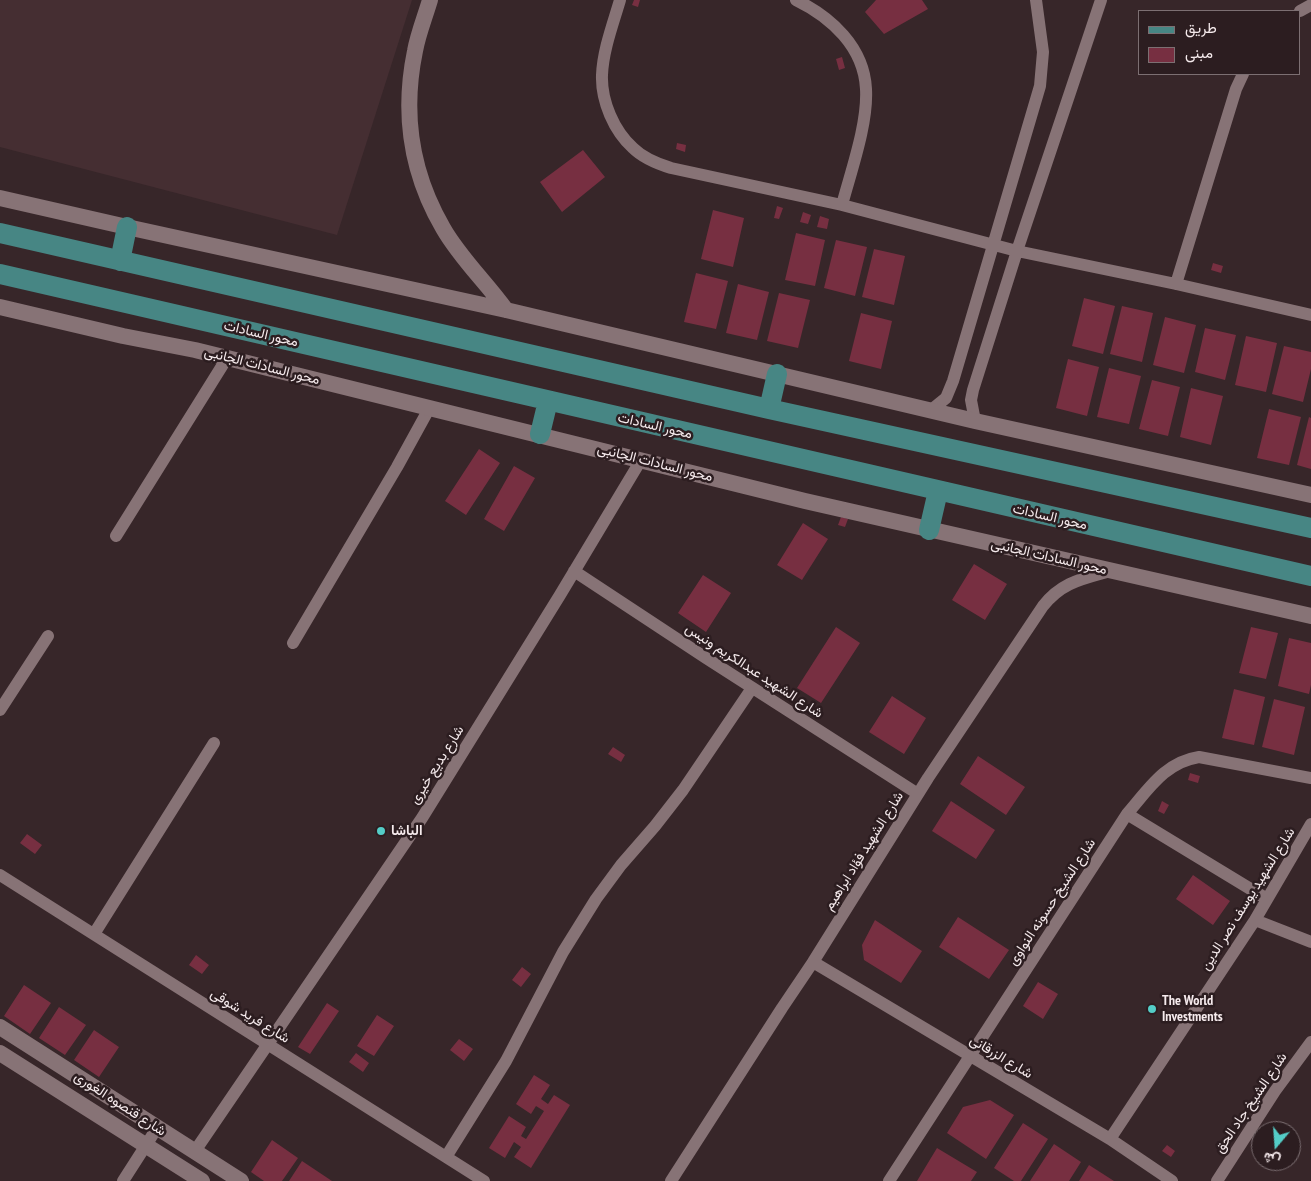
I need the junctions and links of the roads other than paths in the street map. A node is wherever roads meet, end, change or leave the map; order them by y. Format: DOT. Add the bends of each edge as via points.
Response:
graph roads {
  1 [pos="430,0"];
  2 [pos="620,0"];
  3 [pos="796,0"];
  4 [pos="1036,0"];
  5 [pos="1101,0"];
  6 [pos="1243,75"];
  7 [pos="0,198"];
  8 [pos="842,205"];
  9 [pos="127,227"];
  10 [pos="0,233"];
  11 [pos="994,245"];
  12 [pos="1017,251"];
  13 [pos="120,261"];
  14 [pos="0,274"];
  15 [pos="1176,284"];
  16 [pos="0,307"];
  17 [pos="506,310"];
  18 [pos="27,314"];
  19 [pos="1311,315"];
  20 [pos="0,318"];
  21 [pos="227,358"];
  22 [pos="777,374"];
  23 [pos="548,401"];
  24 [pos="430,407"];
  25 [pos="769,408"];
  26 [pos="930,411"];
  27 [pos="975,421"];
  28 [pos="540,434"];
  29 [pos="641,460"];
  30 [pos="938,491"];
  31 [pos="1311,495"];
  32 [pos="1311,528"];
  33 [pos="929,530"];
  34 [pos="116,536"];
  35 [pos="574,571"];
  36 [pos="1112,571"];
  37 [pos="1311,576"];
  38 [pos="1311,616"];
  39 [pos="48,636"];
  40 [pos="293,643"];
  41 [pos="752,688"];
  42 [pos="0,710"];
  43 [pos="214,743"];
  44 [pos="1311,778"];
  45 [pos="918,794"];
  46 [pos="1127,814"];
  47 [pos="1311,824"];
  48 [pos="0,875"];
  49 [pos="1267,899"];
  50 [pos="1255,920"];
  51 [pos="94,934"];
  52 [pos="1311,942"];
  53 [pos="813,962"];
  54 [pos="0,1027"];
  55 [pos="1311,1042"];
  56 [pos="266,1044"];
  57 [pos="0,1053"];
  58 [pos="1306,1055"];
  59 [pos="971,1056"];
  60 [pos="157,1128"];
  61 [pos="1110,1139"];
  62 [pos="147,1145"];
  63 [pos="195,1151"];
  64 [pos="446,1157"];
  65 [pos="216,1174"];
  66 [pos="123,1181"];
  67 [pos="202,1181"];
  68 [pos="241,1181"];
  69 [pos="484,1181"];
  70 [pos="671,1181"];
  71 [pos="889,1181"];
  72 [pos="1172,1181"];
  73 [pos="1217,1181"];
  1 -- 17 [label="street" via="412,72 409,113 413,154 431,206 444,229"];
  2 -- 8 [label="street" via="604,56 602,88 613,121 633,149 671,168"];
  3 -- 8 [label="street" via="839,29 855,53 865,80 866,106"];
  4 -- 11 [label="street" via="1043,70"];
  5 -- 12 [label="street"];
  6 -- 15 [label="street"];
  7 -- 9 [label="street"];
  8 -- 11 [label="street"];
  9 -- 13 [label="main road"];
  9 -- 17 [label="street"];
  10 -- 13 [label="main road"];
  11 -- 12 [label="street"];
  11 -- 26 [label="street" via="950,390 946,398"];
  12 -- 15 [label="street"];
  12 -- 27 [label="street" via="973,390 971,400"];
  13 -- 25 [label="main road"];
  14 -- 23 [label="main road, محور السادات"];
  15 -- 19 [label="street"];
  16 -- 18 [label="street, محور السادات الجانبى"];
  17 -- 22 [label="street"];
  18 -- 20 [label="street"];
  18 -- 21 [label="street, محور السادات الجانبى"];
  21 -- 24 [label="street, محور السادات الجانبى"];
  21 -- 34 [label="street"];
  22 -- 25 [label="main road"];
  22 -- 26 [label="street"];
  23 -- 28 [label="main road"];
  23 -- 30 [label="main road, محور السادات"];
  24 -- 28 [label="street, محور السادات الجانبى"];
  24 -- 40 [label="street"];
  25 -- 32 [label="main road"];
  26 -- 27 [label="street"];
  27 -- 31 [label="street"];
  28 -- 29 [label="street, محور السادات الجانبى"];
  29 -- 33 [label="street, محور السادات الجانبى"];
  29 -- 35 [label="street, شارع بديع خيرى"];
  30 -- 33 [label="main road"];
  30 -- 37 [label="main road, محور السادات"];
  33 -- 36 [label="street, محور السادات الجانبى"];
  35 -- 41 [label="street, شارع الشهيد عبدالكريم ونيس"];
  35 -- 56 [label="street, شارع بديع خيرى" via="422,818"];
  36 -- 38 [label="street, محور السادات الجانبى"];
  36 -- 45 [label="street, شارع الشهيد فؤاد ابراهيم" via="1074,581 1048,599"];
  39 -- 42 [label="street"];
  41 -- 45 [label="street, شارع الشهيد عبدالكريم ونيس"];
  41 -- 64 [label="street" via="683,790 596,899 563,952 506,1061"];
  43 -- 51 [label="street"];
  44 -- 46 [label="street, شارع الشيخ حسونه النواوى" via="1208,757 1186,759 1165,771"];
  45 -- 53 [label="street, شارع الشهيد فؤاد ابراهيم"];
  46 -- 49 [label="street"];
  46 -- 59 [label="street, شارع الشيخ حسونه النواوى"];
  47 -- 49 [label="street, شارع الشهيد يوسف نصر الدين"];
  48 -- 51 [label="street, شارع فريد شوقى"];
  49 -- 50 [label="street, شارع الشهيد يوسف نصر الدين"];
  50 -- 52 [label="street"];
  50 -- 61 [label="street, شارع الشهيد يوسف نصر الدين"];
  51 -- 56 [label="street, شارع فريد شوقى"];
  53 -- 59 [label="street, شارع الزرقانى"];
  53 -- 70 [label="street, شارع الشهيد فؤاد ابراهيم"];
  54 -- 60 [label="street, شارع قنصوه الغورى"];
  55 -- 58 [label="street, شارع الشيخ جاد الحق"];
  56 -- 63 [label="street, شارع بديع خيرى"];
  56 -- 64 [label="street, شارع فريد شوقى"];
  57 -- 62 [label="street, شارع قنصوه الغورى"];
  58 -- 73 [label="street, شارع الشيخ جاد الحق" via="1275,1091"];
  59 -- 61 [label="street, شارع الزرقانى"];
  59 -- 71 [label="street, شارع الشيخ حسونه النواوى"];
  60 -- 62 [label="street"];
  60 -- 63 [label="street, شارع قنصوه الغورى"];
  61 -- 72 [label="street, شارع الزرقانى"];
  62 -- 66 [label="street"];
  62 -- 67 [label="street, شارع قنصوه الغورى"];
  63 -- 65 [label="street, شارع قنصوه الغورى"];
  64 -- 69 [label="street, شارع فريد شوقى"];
  65 -- 68 [label="street, شارع قنصوه الغورى"];
}
